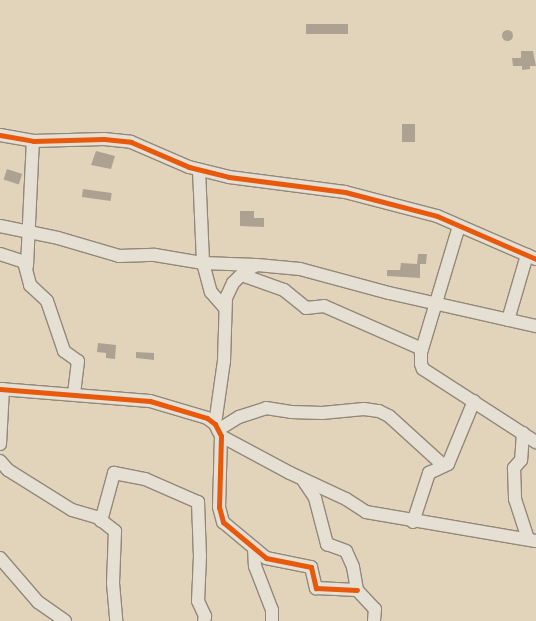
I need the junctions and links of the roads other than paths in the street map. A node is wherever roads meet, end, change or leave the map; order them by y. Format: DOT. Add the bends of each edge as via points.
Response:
graph roads {
  1 [pos="0,135"];
  2 [pos="33,141"];
  3 [pos="199,170"];
  4 [pos="0,226"];
  5 [pos="459,226"];
  6 [pos="28,231"];
  7 [pos="0,254"];
  8 [pos="531,257"];
  9 [pos="203,263"];
  10 [pos="257,265"];
  11 [pos="27,266"];
  12 [pos="242,274"];
  13 [pos="437,302"];
  14 [pos="225,308"];
  15 [pos="508,320"];
  16 [pos="536,326"];
  17 [pos="422,349"];
  18 [pos="1,389"];
  19 [pos="74,394"];
  20 [pos="474,400"];
  21 [pos="218,430"];
  22 [pos="523,433"];
  23 [pos="536,442"];
  24 [pos="0,444"];
  25 [pos="0,461"];
  26 [pos="444,466"];
  27 [pos="302,479"];
  28 [pos="101,521"];
  29 [pos="413,522"];
  30 [pos="532,540"];
  31 [pos="254,548"];
  32 [pos="0,558"];
  33 [pos="357,590"];
  34 [pos="65,621"];
  35 [pos="116,621"];
  36 [pos="204,621"];
  37 [pos="272,621"];
  38 [pos="374,621"];
  1 -- 2 [label="street"];
  2 -- 3 [label="street" via="104,139 131,142"];
  2 -- 6 [label="street"];
  3 -- 5 [label="street" via="264,183 345,192 437,216"];
  3 -- 9 [label="street"];
  4 -- 6 [label="street"];
  5 -- 8 [label="street"];
  5 -- 13 [label="street"];
  6 -- 9 [label="street" via="119,256 155,255"];
  6 -- 11 [label="street"];
  7 -- 11 [label="street" via="21,260"];
  8 -- 15 [label="street"];
  9 -- 10 [label="street"];
  9 -- 14 [label="street" via="211,292"];
  10 -- 12 [label="street"];
  10 -- 13 [label="street" via="300,268 389,293"];
  11 -- 19 [label="street" via="30,285 47,302 64,351 77,358"];
  12 -- 14 [label="street" via="233,283 226,298"];
  12 -- 17 [label="street" via="284,290 306,308 324,306"];
  13 -- 15 [label="street"];
  13 -- 17 [label="street"];
  14 -- 21 [label="street" via="224,361"];
  15 -- 16 [label="street"];
  17 -- 20 [label="street" via="420,359 423,369"];
  18 -- 19 [label="street"];
  18 -- 24 [label="street"];
  19 -- 21 [label="street" via="150,401 207,418"];
  20 -- 22 [label="street"];
  20 -- 26 [label="street" via="448,464"];
  21 -- 26 [label="street" via="239,417 266,408 322,413 364,409 379,411"];
  21 -- 27 [label="street"];
  21 -- 31 [label="street" via="220,516 223,522"];
  22 -- 23 [label="street"];
  22 -- 30 [label="street" via="521,460 514,468 515,499"];
  25 -- 28 [label="street" via="8,470 72,510"];
  26 -- 29 [label="street" via="429,474"];
  27 -- 29 [label="street" via="346,499 366,512"];
  27 -- 33 [label="street" via="315,498 327,544 346,551 353,566"];
  28 -- 35 [label="street" via="115,531 113,583"];
  28 -- 36 [label="street" via="114,473 145,479 198,502 198,601 205,616"];
  29 -- 30 [label="street"];
  31 -- 33 [label="street" via="266,558 277,562 310,567 316,588"];
  31 -- 37 [label="street" via="255,566 272,610"];
  32 -- 34 [label="street" via="38,602"];
  33 -- 38 [label="street" via="375,609"];
}
